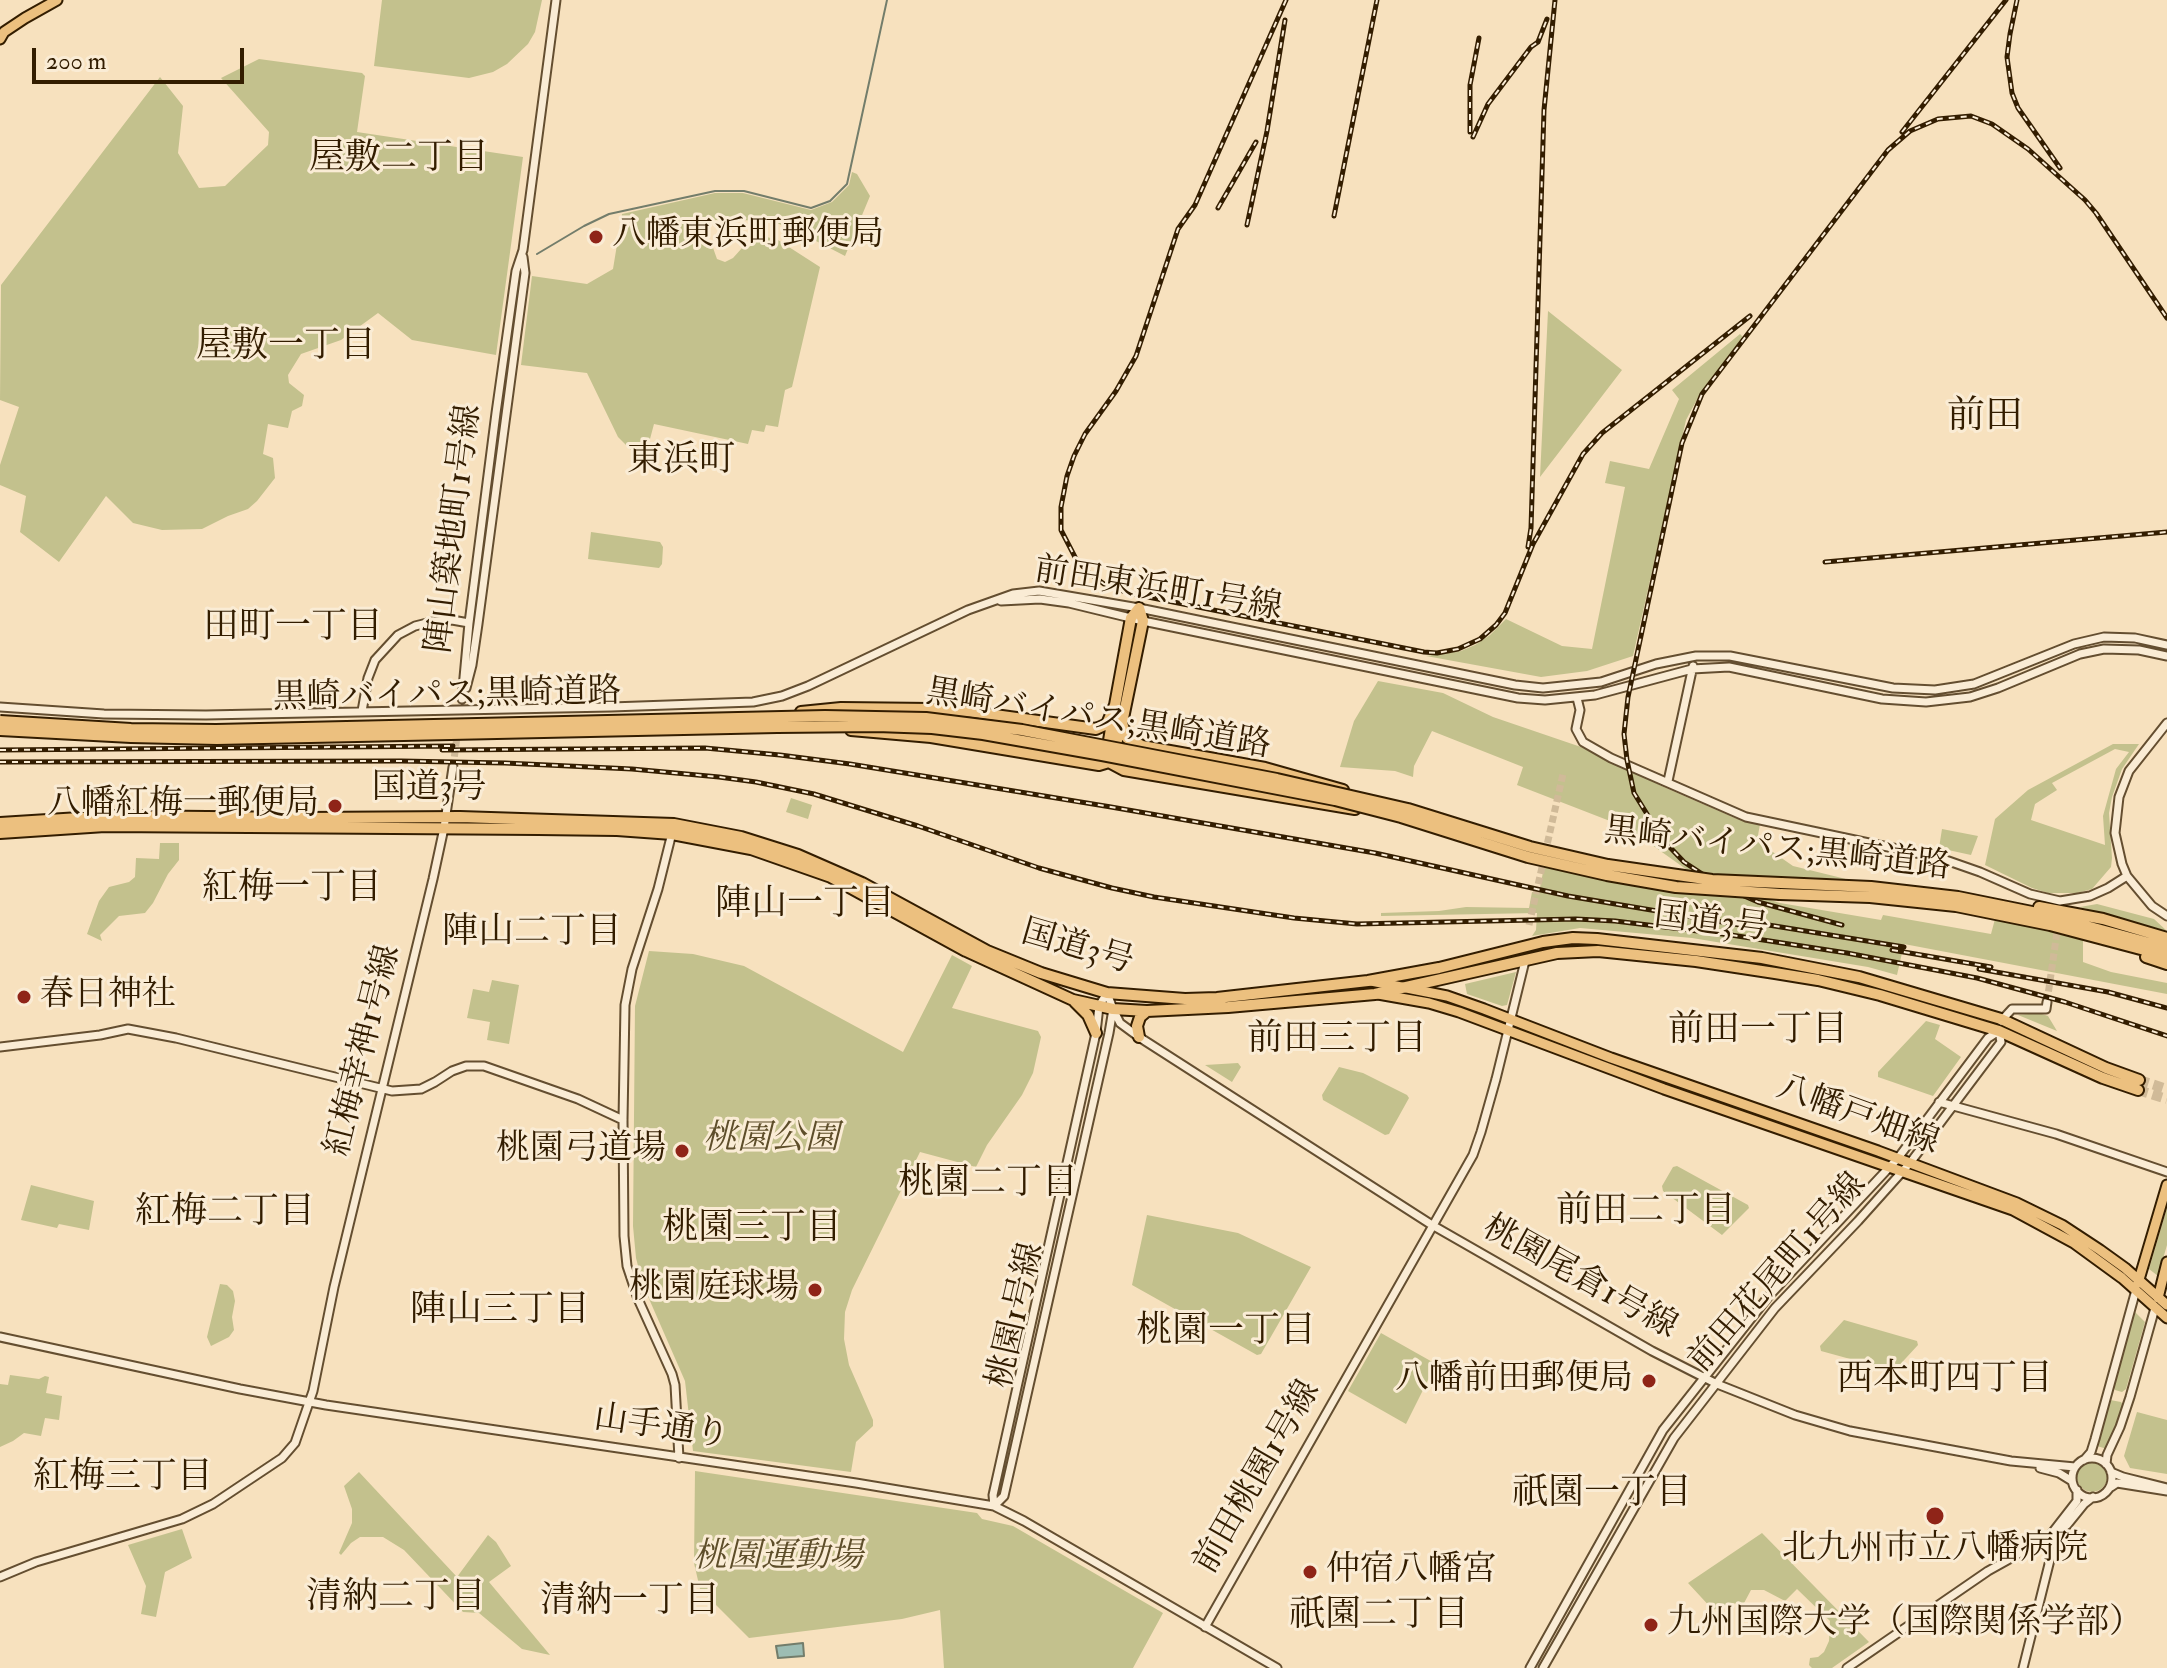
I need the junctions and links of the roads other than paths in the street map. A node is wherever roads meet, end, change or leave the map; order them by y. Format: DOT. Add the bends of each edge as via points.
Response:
graph roads {
  1 [pos="57,0"];
  2 [pos="556,0"];
  3 [pos="0,39"];
  4 [pos="523,250"];
  5 [pos="1137,616"];
  6 [pos="469,623"];
  7 [pos="2167,645"];
  8 [pos="1696,656"];
  9 [pos="2167,656"];
  10 [pos="1692,669"];
  11 [pos="1577,698"];
  12 [pos="1115,705"];
  13 [pos="0,707"];
  14 [pos="362,711"];
  15 [pos="734,719"];
  16 [pos="0,721"];
  17 [pos="1122,723"];
  18 [pos="2167,723"];
  19 [pos="777,727"];
  20 [pos="0,730"];
  21 [pos="1109,762"];
  22 [pos="453,767"];
  23 [pos="1668,781"];
  24 [pos="1404,813"];
  25 [pos="444,822"];
  26 [pos="0,823"];
  27 [pos="673,829"];
  28 [pos="0,833"];
  29 [pos="2127,876"];
  30 [pos="1780,889"];
  31 [pos="1958,897"];
  32 [pos="2167,916"];
  33 [pos="2050,925"];
  34 [pos="2167,938"];
  35 [pos="2167,948"];
  36 [pos="2167,956"];
  37 [pos="1525,961"];
  38 [pos="2167,964"];
  39 [pos="1368,981"];
  40 [pos="1406,987"];
  41 [pos="1107,993"];
  42 [pos="1375,994"];
  43 [pos="1073,1000"];
  44 [pos="2047,1002"];
  45 [pos="1099,1006"];
  46 [pos="1113,1009"];
  47 [pos="1147,1011"];
  48 [pos="1120,1023"];
  49 [pos="1510,1025"];
  50 [pos="2000,1025"];
  51 [pos="1096,1033"];
  52 [pos="1109,1033"];
  53 [pos="1139,1037"];
  54 [pos="0,1047"];
  55 [pos="2139,1085"];
  56 [pos="383,1088"];
  57 [pos="1939,1102"];
  58 [pos="1954,1106"];
  59 [pos="623,1120"];
  60 [pos="1898,1158"];
  61 [pos="1910,1163"];
  62 [pos="1890,1166"];
  63 [pos="1902,1171"];
  64 [pos="2167,1172"];
  65 [pos="2167,1185"];
  66 [pos="1432,1225"];
  67 [pos="2167,1262"];
  68 [pos="2138,1285"];
  69 [pos="2158,1296"];
  70 [pos="2167,1305"];
  71 [pos="2155,1308"];
  72 [pos="2167,1318"];
  73 [pos="0,1337"];
  74 [pos="1705,1379"];
  75 [pos="1717,1384"];
  76 [pos="308,1402"];
  77 [pos="679,1458"];
  78 [pos="2084,1460"];
  79 [pos="2011,1461"];
  80 [pos="2106,1464"];
  81 [pos="2075,1467"];
  82 [pos="2111,1472"];
  83 [pos="2072,1481"];
  84 [pos="2109,1488"];
  85 [pos="2077,1490"];
  86 [pos="2167,1490"];
  87 [pos="2093,1497"];
  88 [pos="994,1506"];
  89 [pos="2049,1537"];
  90 [pos="0,1577"];
  91 [pos="1205,1627"];
  92 [pos="1277,1668"];
  93 [pos="1530,1668"];
  94 [pos="1543,1668"];
  95 [pos="1847,1668"];
  96 [pos="2023,1668"];
  1 -- 3 [label="main road"];
  2 -- 4 [label="street, 陣山築地町1号線"];
  4 -- 6 [label="street, 陣山築地町1号線"];
  4 -- 6 [label="street, 陣山築地町1号線" via="525,273 478,624 462,699"];
  5 -- 8 [label="street, 前田東浜町1号線" via="1543,688 1601,682"];
  5 -- 11 [label="street, 前田東浜町1号線" via="1518,698"];
  5 -- 12 [label="highway"];
  5 -- 14 [label="street, 前田東浜町1号線" via="1039,591 1013,594 808,686 753,702"];
  5 -- 17 [label="highway"];
  6 -- 14 [label="street" via="435,621 398,635 375,660"];
  7 -- 8 [label="street, 前田東浜町1号線" via="2104,637 1974,684 1935,690 1893,688 1730,656"];
  8 -- 10 [label="street"];
  9 -- 10 [label="street, 前田東浜町1号線" via="2104,649 1984,692 1926,702 1882,699 1729,667"];
  10 -- 11 [label="street, 前田東浜町1号線"];
  10 -- 23 [label="street"];
  11 -- 23 [label="street" via="1576,729 1583,742"];
  12 -- 15 [label="highway, bridge" via="1107,724 1096,729 891,707"];
  12 -- 21 [label="highway"];
  13 -- 14 [label="street, 前田東浜町1号線" via="166,715"];
  15 -- 16 [label="highway, 黒崎バイパス;黒崎道路, bridge" via="216,730"];
  15 -- 24 [label="highway, 黒崎バイパス;黒崎道路, bridge" via="902,717 1010,728 1277,779"];
  17 -- 21 [label="highway"];
  17 -- 24 [label="highway, bridge" via="1134,743 1277,771"];
  18 -- 29 [label="street" via="2129,771 2119,797 2115,833"];
  19 -- 20 [label="highway, 黒崎バイパス;黒崎道路, bridge" via="217,739"];
  19 -- 21 [label="highway, bridge" via="887,732 1099,765"];
  19 -- 24 [label="highway, 黒崎バイパス;黒崎道路, bridge" via="877,726 983,734"];
  21 -- 24 [label="highway, bridge" via="1124,770"];
  22 -- 25 [label="street"];
  23 -- 29 [label="street" via="1746,817 1940,858 2060,904 2090,896"];
  24 -- 30 [label="highway, 黒崎バイパス;黒崎道路, bridge" via="1608,865"];
  25 -- 26 [label="highway, 国道3号" via="111,816"];
  25 -- 27 [label="highway, 国道3号" via="618,821"];
  25 -- 28 [label="highway, 国道3号" via="105,826"];
  25 -- 56 [label="street, 紅梅幸神1号線"];
  27 -- 41 [label="highway, 国道3号" via="741,837 798,855 852,877 987,951"];
  27 -- 43 [label="highway, 国道3号" via="831,877 966,951"];
  27 -- 59 [label="street" via="629,980"];
  29 -- 32 [label="street"];
  30 -- 31 [label="highway, 黒崎バイパス;黒崎道路" via="1871,887"];
  30 -- 33 [label="highway, 黒崎バイパス;黒崎道路" via="1956,906"];
  31 -- 34 [label="highway" via="2072,913"];
  31 -- 35 [label="highway, 黒崎バイパス;黒崎道路"];
  33 -- 36 [label="highway, 黒崎バイパス;黒崎道路"];
  33 -- 38 [label="highway"];
  37 -- 40 [label="highway, 国道3号"];
  37 -- 49 [label="street, 前田桃園1号線"];
  37 -- 50 [label="highway, 国道3号" via="1598,951 1696,961 1818,980"];
  39 -- 40 [label="main road, 八幡戸畑線"];
  39 -- 41 [label="highway, 国道3号" via="1217,998"];
  39 -- 50 [label="highway, 国道3号" via="1543,942 1597,939 1818,968"];
  40 -- 42 [label="highway, 国道3号"];
  40 -- 49 [label="main road, 八幡戸畑線" via="1447,996"];
  41 -- 45 [label="street, 桃園1号線"];
  41 -- 46 [label="street"];
  42 -- 47 [label="highway, 国道3号"];
  42 -- 49 [label="main road, 八幡戸畑線"];
  43 -- 45 [label="highway, 国道3号"];
  43 -- 51 [label="highway"];
  44 -- 50 [label="street" via="2046,1009 2012,1009"];
  45 -- 46 [label="highway, 国道3号"];
  45 -- 51 [label="street, 桃園1号線"];
  46 -- 47 [label="highway, 国道3号"];
  46 -- 48 [label="street"];
  46 -- 52 [label="street, 桃園1号線"];
  47 -- 53 [label="highway" via="1137,1026"];
  48 -- 52 [label="street"];
  48 -- 53 [label="street, 桃園尾倉1号線"];
  49 -- 60 [label="main road, 八幡戸畑線"];
  49 -- 62 [label="main road, 八幡戸畑線" via="1664,1089"];
  49 -- 66 [label="street, 前田桃園1号線" via="1473,1155"];
  50 -- 55 [label="highway, 国道3号" via="2103,1078"];
  50 -- 57 [label="street, 前田花尾町1号線"];
  50 -- 58 [label="street, 前田花尾町1号線" via="2001,1042"];
  51 -- 88 [label="street, 桃園1号線"];
  52 -- 88 [label="street, 桃園1号線" via="1004,1496"];
  53 -- 66 [label="street, 桃園尾倉1号線"];
  54 -- 56 [label="street" via="128,1029"];
  56 -- 59 [label="street" via="421,1089 452,1071 484,1066"];
  56 -- 76 [label="street, 紅梅幸神1号線"];
  57 -- 58 [label="street"];
  57 -- 60 [label="street, 前田花尾町1号線"];
  58 -- 61 [label="street, 前田花尾町1号線"];
  58 -- 64 [label="street"];
  59 -- 77 [label="street" via="627,1266 672,1374"];
  60 -- 61 [label="main road, 八幡戸畑線"];
  60 -- 62 [label="street, 前田花尾町1号線"];
  61 -- 63 [label="street, 前田花尾町1号線"];
  61 -- 68 [label="main road, 八幡戸畑線" via="2045,1215 2100,1250"];
  62 -- 63 [label="main road, 八幡戸畑線"];
  62 -- 74 [label="street, 前田花尾町1号線" via="1768,1297"];
  63 -- 68 [label="main road, 八幡戸畑線" via="2013,1210"];
  63 -- 75 [label="street, 前田花尾町1号線" via="1775,1308"];
  65 -- 68 [label="main road"];
  66 -- 74 [label="street, 桃園尾倉1号線"];
  66 -- 91 [label="street, 前田桃園1号線"];
  67 -- 69 [label="main road"];
  68 -- 69 [label="main road, 八幡戸畑線"];
  68 -- 71 [label="main road, 八幡戸畑線"];
  68 -- 78 [label="street" via="2091,1452"];
  69 -- 70 [label="main road, 八幡戸畑線"];
  69 -- 71 [label="main road"];
  71 -- 72 [label="main road, 八幡戸畑線"];
  71 -- 80 [label="street"];
  73 -- 76 [label="street, 山手通り"];
  74 -- 75 [label="street, 桃園尾倉1号線"];
  74 -- 93 [label="street, 前田花尾町1号線" via="1663,1430"];
  75 -- 79 [label="street, 桃園尾倉1号線" via="1850,1431"];
  75 -- 94 [label="street, 前田花尾町1号線" via="1674,1438"];
  76 -- 77 [label="street, 山手通り"];
  76 -- 90 [label="street, 紅梅幸神1号線" via="295,1443 282,1458 213,1504 182,1519"];
  77 -- 88 [label="street, 山手通り"];
  78 -- 80 [label="street" via="2096,1458"];
  78 -- 81 [label="street"];
  79 -- 81 [label="street, 桃園尾倉1号線"];
  79 -- 83 [label="street"];
  80 -- 82 [label="street"];
  81 -- 83 [label="street"];
  82 -- 84 [label="street"];
  82 -- 86 [label="street"];
  83 -- 85 [label="street"];
  84 -- 86 [label="street" via="2117,1483"];
  84 -- 87 [label="street"];
  85 -- 87 [label="street"];
  85 -- 89 [label="street" via="2077,1501"];
  87 -- 89 [label="street"];
  88 -- 91 [label="street, 山手通り"];
  89 -- 95 [label="street" via="1988,1571"];
  89 -- 96 [label="street" via="2051,1556"];
  91 -- 92 [label="street, 山手通り"];
}
